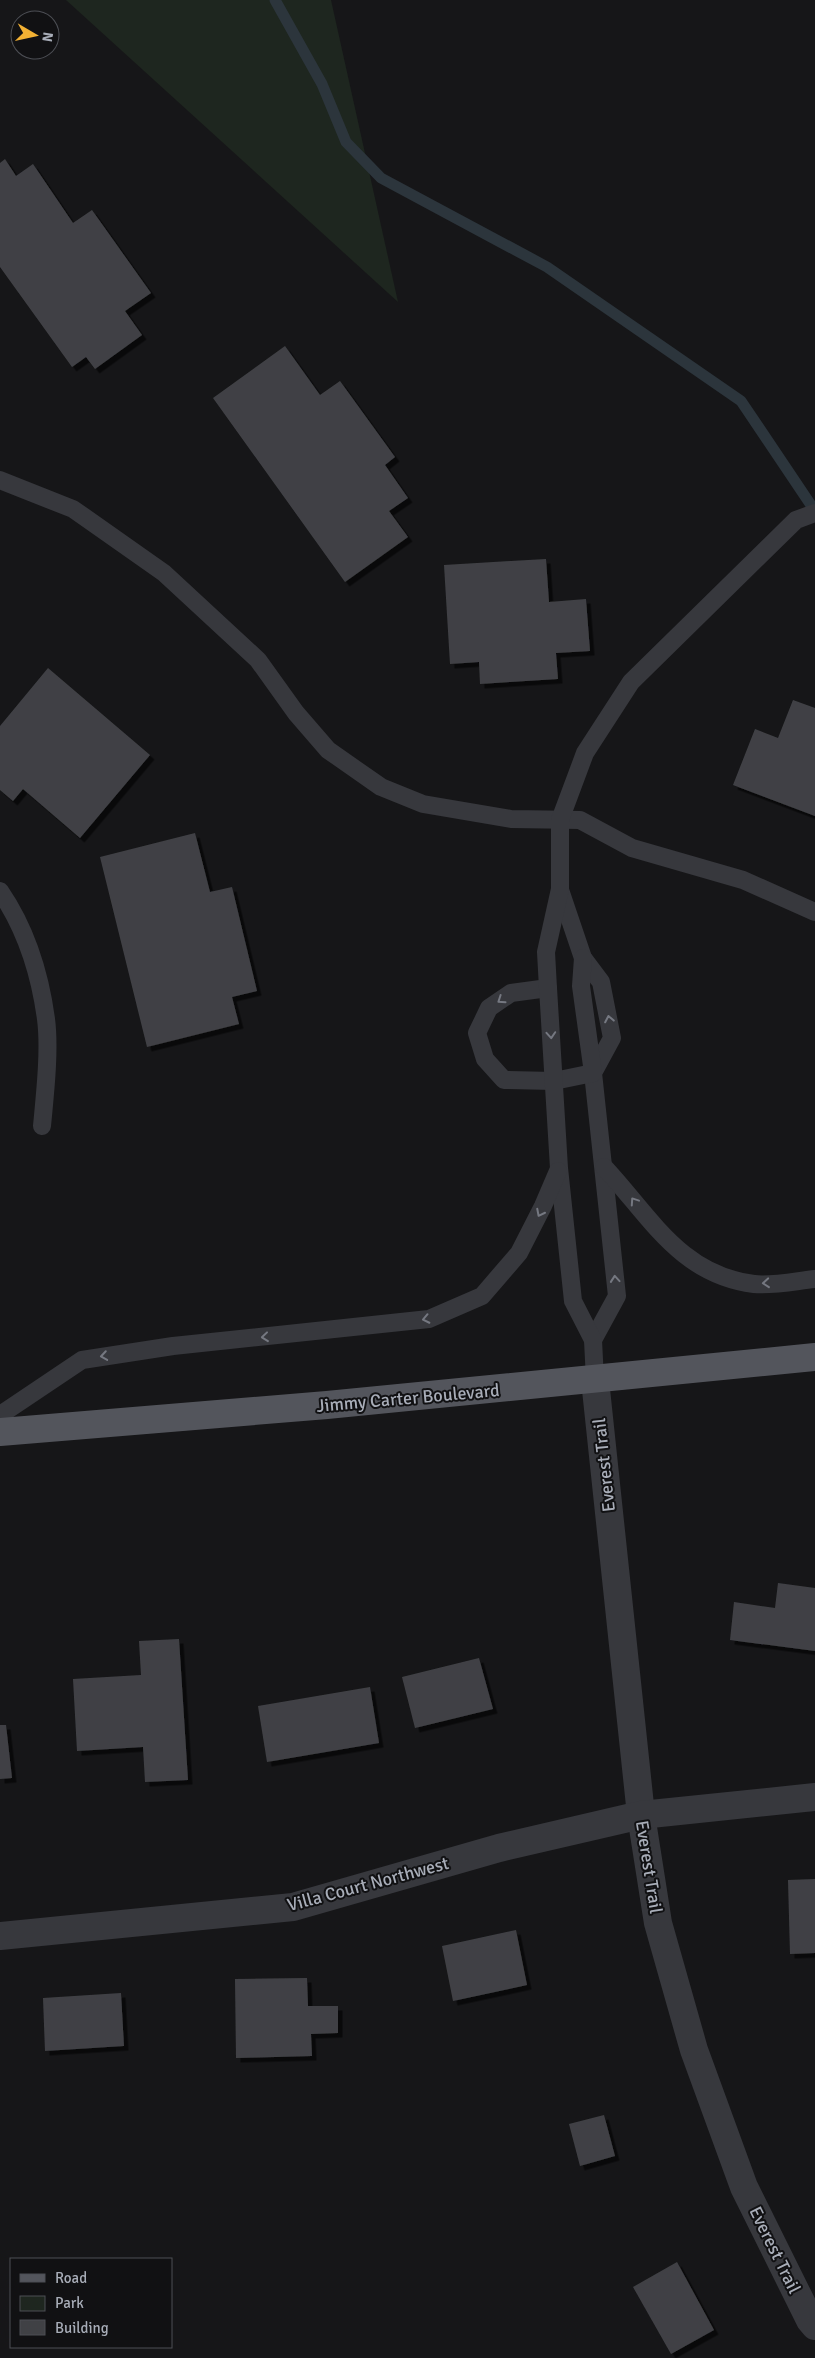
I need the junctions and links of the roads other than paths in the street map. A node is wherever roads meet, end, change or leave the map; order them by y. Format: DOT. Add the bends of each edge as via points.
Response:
graph roads {
  1 [pos="0,480"];
  2 [pos="815,512"];
  3 [pos="560,820"];
  4 [pos="560,889"];
  5 [pos="0,891"];
  6 [pos="815,912"];
  7 [pos="583,958"];
  8 [pos="548,988"];
  9 [pos="593,1073"];
  10 [pos="554,1081"];
  11 [pos="42,1126"];
  12 [pos="559,1168"];
  13 [pos="604,1168"];
  14 [pos="815,1279"];
  15 [pos="593,1340"];
  16 [pos="815,1357"];
  17 [pos="595,1380"];
  18 [pos="0,1415"];
  19 [pos="0,1432"];
  20 [pos="815,1797"];
  21 [pos="641,1814"];
  22 [pos="0,1936"];
  23 [pos="815,2326"];
  1 -- 3 [label="lane" via="73,509 164,573 258,660 296,713 328,750 381,787 423,804 511,819"];
  2 -- 3 [label="lane" via="796,520 631,682 585,753"];
  3 -- 4 [label="lane"];
  3 -- 6 [label="lane" via="580,820 632,848 743,880"];
  4 -- 7 [label="lane"];
  4 -- 8 [label="lane" via="546,952"];
  5 -- 11 [label="lane" via="31,950 46,1020"];
  7 -- 9 [label="lane" via="581,986"];
  9 -- 7 [label="lane, one-way" via="612,1038 602,982"];
  8 -- 10 [label="lane, one-way"];
  8 -- 10 [label="lane, one-way" via="511,993 489,1008 478,1033 485,1059 504,1080"];
  9 -- 10 [label="lane"];
  9 -- 13 [label="lane"];
  10 -- 12 [label="lane"];
  12 -- 15 [label="lane" via="573,1301"];
  12 -- 18 [label="lane, one-way" via="519,1253 482,1296 429,1320 173,1346 82,1360"];
  14 -- 13 [label="lane, one-way" via="755,1284 717,1276 686,1256 661,1234 629,1193"];
  15 -- 13 [label="lane, one-way" via="617,1296"];
  15 -- 17 [label="lane"];
  16 -- 17 [label="main road, Jimmy Carter Boulevard"];
  17 -- 19 [label="main road, Jimmy Carter Boulevard"];
  17 -- 21 [label="street, Everest Trail"];
  20 -- 21 [label="street, Villa Court Northwest"];
  21 -- 22 [label="street, Villa Court Northwest" via="499,1848 293,1907"];
  21 -- 23 [label="street, Everest Trail" via="658,1923 694,2050 744,2187"];
}
